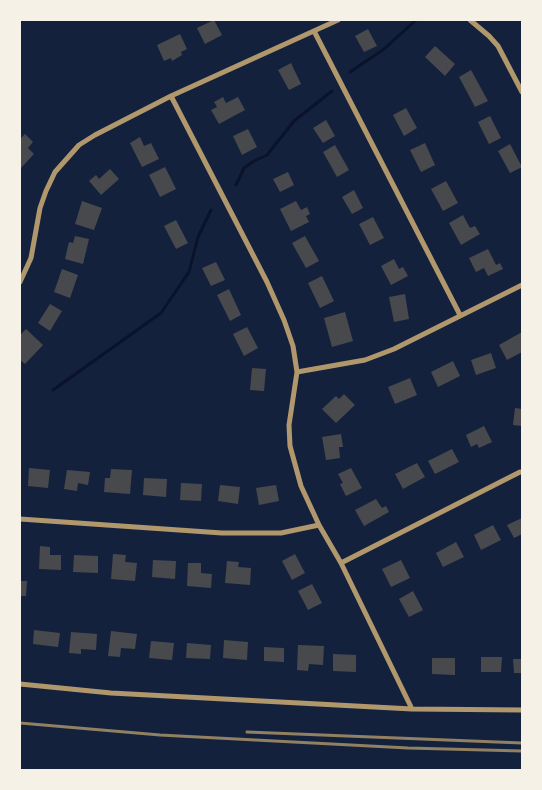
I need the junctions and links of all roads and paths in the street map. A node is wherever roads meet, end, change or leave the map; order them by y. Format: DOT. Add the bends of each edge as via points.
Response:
graph roads {
  1 [pos="338,20"];
  2 [pos="470,20"];
  3 [pos="314,31"];
  4 [pos="522,92"];
  5 [pos="171,96"];
  6 [pos="20,282"];
  7 [pos="522,285"];
  8 [pos="460,315"];
  9 [pos="297,372"];
  10 [pos="520,472"];
  11 [pos="20,519"];
  12 [pos="319,525"];
  13 [pos="341,563"];
  14 [pos="20,684"];
  15 [pos="412,709"];
  16 [pos="522,710"];
  1 -- 3 [label="street"];
  2 -- 4 [label="street" via="498,46"];
  3 -- 5 [label="street"];
  3 -- 8 [label="street"];
  5 -- 6 [label="street" via="95,135 67,157 46,191 31,258"];
  5 -- 9 [label="street" via="267,282 284,320"];
  7 -- 8 [label="street"];
  8 -- 9 [label="street" via="365,360"];
  9 -- 12 [label="street" via="289,425 290,446 302,486"];
  10 -- 13 [label="street"];
  11 -- 12 [label="street" via="222,533 281,533"];
  12 -- 13 [label="street"];
  13 -- 15 [label="street"];
  14 -- 15 [label="street" via="111,693"];
  15 -- 16 [label="street"];
}
